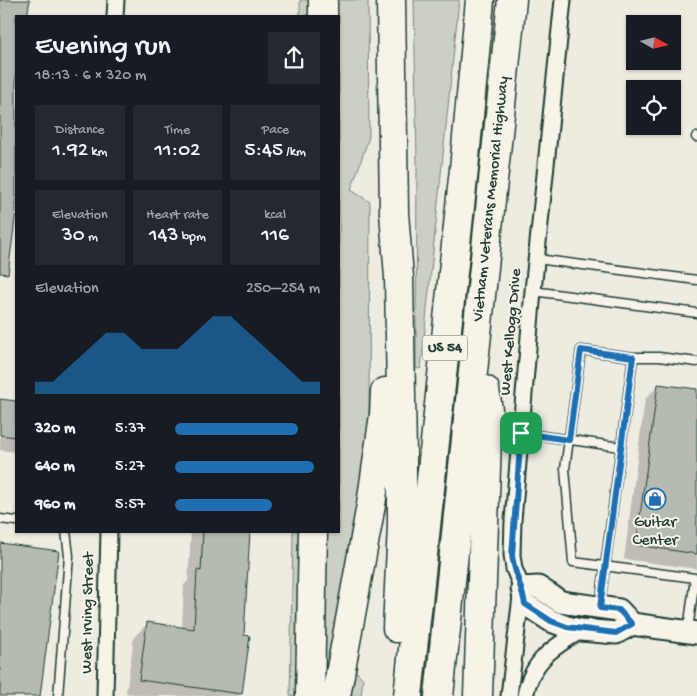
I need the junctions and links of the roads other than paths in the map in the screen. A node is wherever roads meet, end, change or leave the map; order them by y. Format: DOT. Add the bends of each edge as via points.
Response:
graph roads {
  1 [pos="116,0"];
  2 [pos="324,0"];
  3 [pos="391,0"];
  4 [pos="480,0"];
  5 [pos="512,0"];
  6 [pos="563,0"];
  7 [pos="116,15"];
  8 [pos="322,15"];
  9 [pos="393,259"];
  10 [pos="536,259"];
  11 [pos="697,280"];
  12 [pos="534,291"];
  13 [pos="697,313"];
  14 [pos="477,342"];
  15 [pos="633,357"];
  16 [pos="697,362"];
  17 [pos="521,433"];
  18 [pos="569,440"];
  19 [pos="621,447"];
  20 [pos="0,519"];
  21 [pos="15,521"];
  22 [pos="66,533"];
  23 [pos="108,533"];
  24 [pos="313,533"];
  25 [pos="605,566"];
  26 [pos="522,588"];
  27 [pos="600,608"];
  28 [pos="632,624"];
  29 [pos="582,630"];
  30 [pos="693,632"];
  31 [pos="58,696"];
  32 [pos="106,696"];
  33 [pos="310,696"];
  34 [pos="336,696"];
  35 [pos="392,696"];
  36 [pos="408,696"];
  37 [pos="439,696"];
  38 [pos="478,696"];
  39 [pos="509,696"];
  40 [pos="525,696"];
  1 -- 7 [label="street"];
  2 -- 8 [label="highway"];
  3 -- 9 [label="highway"];
  4 -- 36 [label="highway, Vietnam Veterans Memorial Highway / US 54"];
  5 -- 14 [label="highway, Vietnam Veterans Memorial Highway / US 54"];
  6 -- 10 [label="street, West Kellogg Drive"];
  9 -- 34 [label="highway" via="387,294 384,415"];
  9 -- 35 [label="highway" via="399,287 402,526"];
  10 -- 11 [label="lane"];
  10 -- 12 [label="street, West Kellogg Drive"];
  12 -- 13 [label="lane"];
  12 -- 17 [label="street, West Kellogg Drive"];
  14 -- 37 [label="highway, Vietnam Veterans Memorial Highway / US 54"];
  14 -- 38 [label="highway" via="488,410"];
  15 -- 16 [label="lane"];
  15 -- 18 [label="lane" via="581,350"];
  15 -- 19 [label="lane"];
  17 -- 18 [label="lane"];
  17 -- 26 [label="street, West Kellogg Drive" via="512,555"];
  18 -- 19 [label="lane"];
  18 -- 25 [label="lane" via="565,469 574,562"];
  19 -- 25 [label="lane"];
  20 -- 21 [label="lane"];
  22 -- 31 [label="lane" via="69,556"];
  23 -- 32 [label="street, West Irving Street"];
  24 -- 33 [label="highway"];
  25 -- 27 [label="lane"];
  25 -- 30 [label="lane" via="695,578"];
  26 -- 27 [label="street" via="538,587 561,602"];
  26 -- 29 [label="street" via="525,604 537,614"];
  26 -- 39 [label="street, West Kellogg Drive"];
  27 -- 28 [label="street" via="619,610"];
  28 -- 29 [label="street" via="616,633"];
  28 -- 30 [label="street"];
  29 -- 40 [label="street" via="548,652 535,666"];
}
